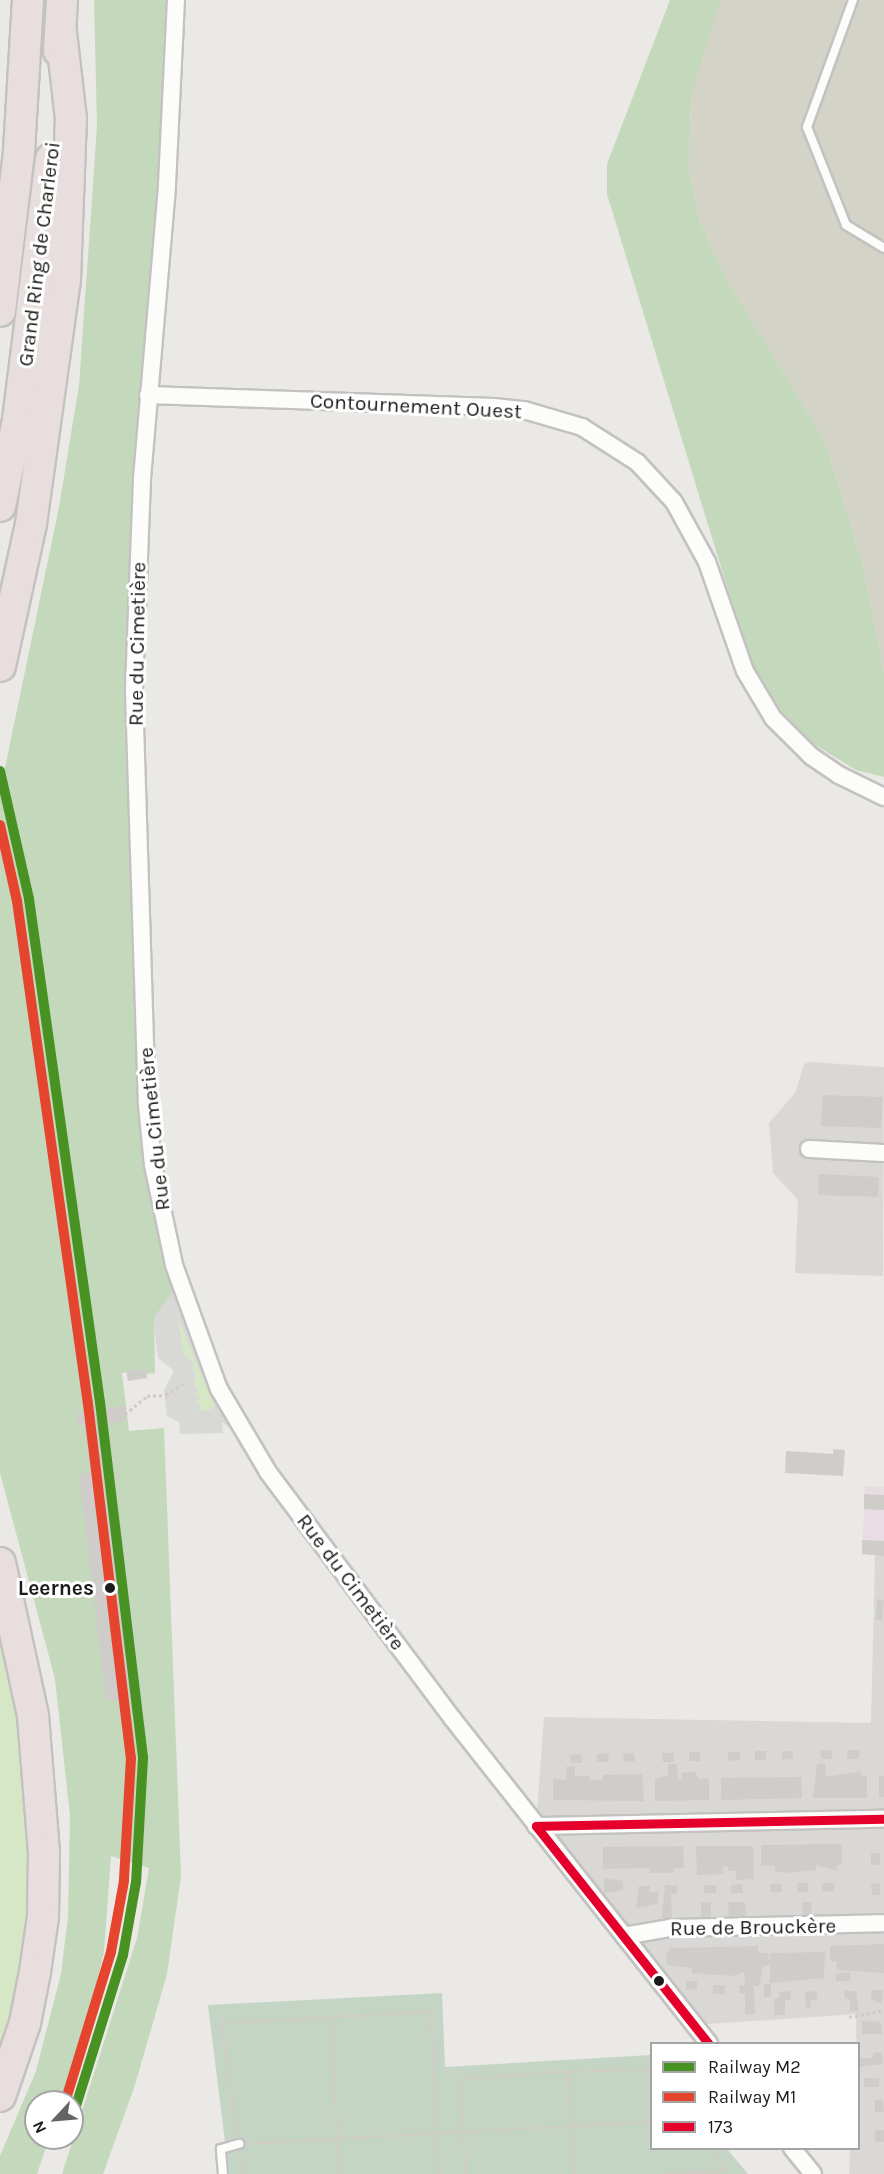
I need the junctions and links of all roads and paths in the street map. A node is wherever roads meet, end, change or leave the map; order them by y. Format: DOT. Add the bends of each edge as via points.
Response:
graph roads {
  1 [pos="28,0"];
  2 [pos="62,0"];
  3 [pos="176,0"];
  4 [pos="853,0"];
  5 [pos="61,32"];
  6 [pos="19,151"];
  7 [pos="0,192"];
  8 [pos="884,248"];
  9 [pos="0,311"];
  10 [pos="148,395"];
  11 [pos="0,506"];
  12 [pos="0,666"];
  13 [pos="884,796"];
  14 [pos="809,1149"];
  15 [pos="884,1153"];
  16 [pos="184,1383"];
  17 [pos="125,1414"];
  18 [pos="88,1419"];
  19 [pos="96,1474"];
  20 [pos="0,1563"];
  21 [pos="884,1819"];
  22 [pos="536,1826"];
  23 [pos="884,1923"];
  24 [pos="624,1936"];
  25 [pos="884,2010"];
  26 [pos="331,2017"];
  27 [pos="849,2017"];
  28 [pos="708,2042"];
  29 [pos="568,2071"];
  30 [pos="650,2072"];
  31 [pos="0,2096"];
  32 [pos="650,2121"];
  33 [pos="573,2126"];
  34 [pos="463,2130"];
  35 [pos="436,2131"];
  36 [pos="336,2138"];
  37 [pos="239,2144"];
  38 [pos="710,2150"];
  39 [pos="794,2150"];
  40 [pos="223,2174"];
  41 [pos="243,2174"];
  42 [pos="339,2174"];
  43 [pos="438,2174"];
  44 [pos="466,2174"];
  45 [pos="575,2174"];
  46 [pos="664,2174"];
  47 [pos="813,2174"];
  1 -- 6 [label="highway, Grand Ring de Charleroi"];
  2 -- 5 [label="highway, Grand Ring de Charleroi"];
  3 -- 10 [label="street, Rue du Cimetière" via="167,187"];
  4 -- 8 [label="lane" via="807,127 846,225"];
  5 -- 11 [label="highway, Grand Ring de Charleroi" via="37,288 18,420"];
  5 -- 12 [label="highway" via="70,118 65,280 31,524"];
  6 -- 7 [label="highway"];
  6 -- 9 [label="highway, Grand Ring de Charleroi"];
  10 -- 13 [label="street, Contournement Ouest" via="494,407 552,417 607,441 658,482 694,533 745,671 773,718 812,756 847,780"];
  10 -- 22 [label="street, Rue du Cimetière" via="134,692 135,801 147,1105 153,1165 174,1266 203,1352 248,1442"];
  14 -- 15 [label="street"];
  16 -- 17 [label="path" via="166,1395 147,1396"];
  18 -- 19 [label="path"];
  20 -- 31 [label="highway" via="33,1716 44,1853 43,1917 35,1972 25,2023"];
  21 -- 22 [label="street"];
  22 -- 24 [label="street, Rue du Cimetière"];
  23 -- 24 [label="street, Rue de Brouckère" via="670,1928"];
  24 -- 28 [label="street, Rue du Cimetière"];
  25 -- 27 [label="path"];
  26 -- 35 [label="path" via="431,2011"];
  26 -- 36 [label="path"];
  26 -- 37 [label="path" via="222,2023"];
  29 -- 30 [label="path" via="648,2069"];
  29 -- 33 [label="path"];
  29 -- 34 [label="path" via="459,2079"];
  32 -- 33 [label="path"];
  33 -- 34 [label="path"];
  33 -- 45 [label="path"];
  34 -- 35 [label="path"];
  34 -- 44 [label="path"];
  35 -- 36 [label="path"];
  35 -- 43 [label="path"];
  36 -- 37 [label="path"];
  36 -- 42 [label="path"];
  37 -- 40 [label="lane" via="220,2149"];
  37 -- 41 [label="path"];
  38 -- 46 [label="path" via="725,2170"];
  39 -- 47 [label="street"];
}
